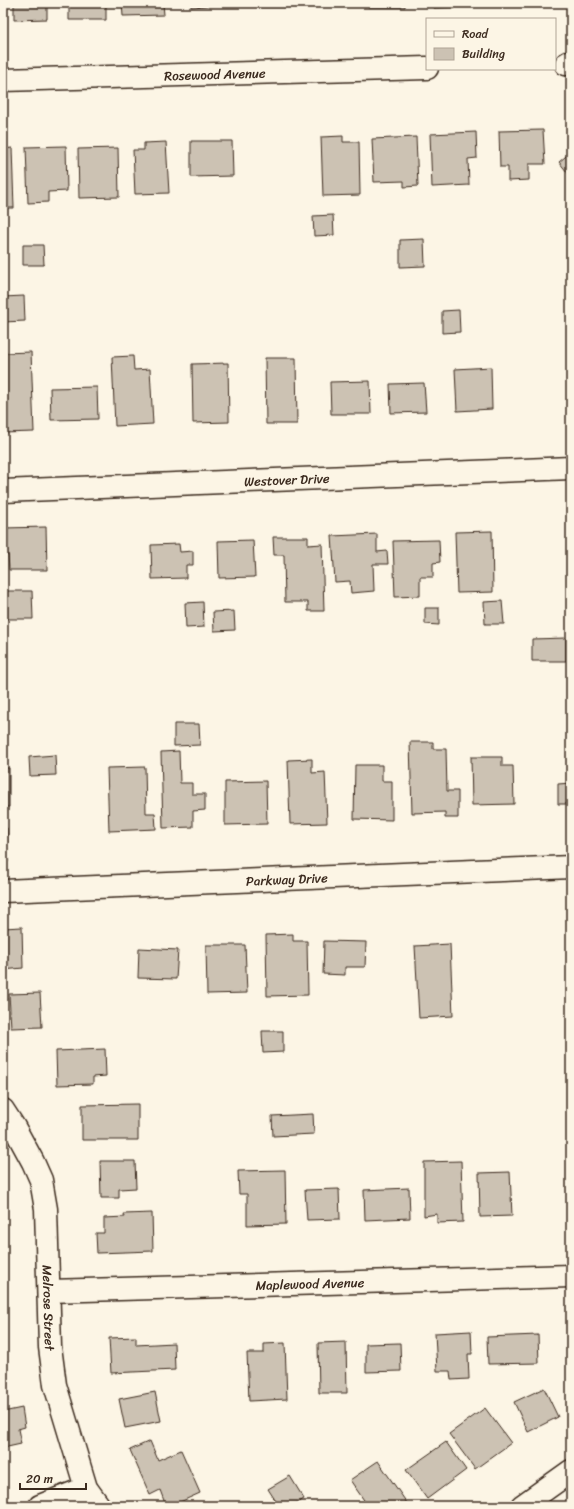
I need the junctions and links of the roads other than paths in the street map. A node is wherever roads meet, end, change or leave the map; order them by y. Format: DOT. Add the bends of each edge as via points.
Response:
graph roads {
  1 [pos="426,68"];
  2 [pos="3,80"];
  3 [pos="571,468"];
  4 [pos="3,491"];
  5 [pos="571,867"];
  6 [pos="3,891"];
  7 [pos="3,1110"];
  8 [pos="571,1276"];
  9 [pos="49,1291"];
  10 [pos="571,1471"];
  11 [pos="86,1488"];
  12 [pos="40,1506"];
  13 [pos="99,1506"];
  14 [pos="522,1506"];
  1 -- 2 [label="street, Rosewood Avenue"];
  3 -- 4 [label="street, Westover Drive"];
  5 -- 6 [label="street, Parkway Drive"];
  7 -- 9 [label="street, Melrose Street" via="34,1162 41,1180 46,1209"];
  8 -- 9 [label="street, Maplewood Avenue"];
  9 -- 11 [label="street, Melrose Street" via="50,1347 55,1385"];
  10 -- 14 [label="street"];
  11 -- 12 [label="street"];
  11 -- 13 [label="street, Melrose Street"];
}
